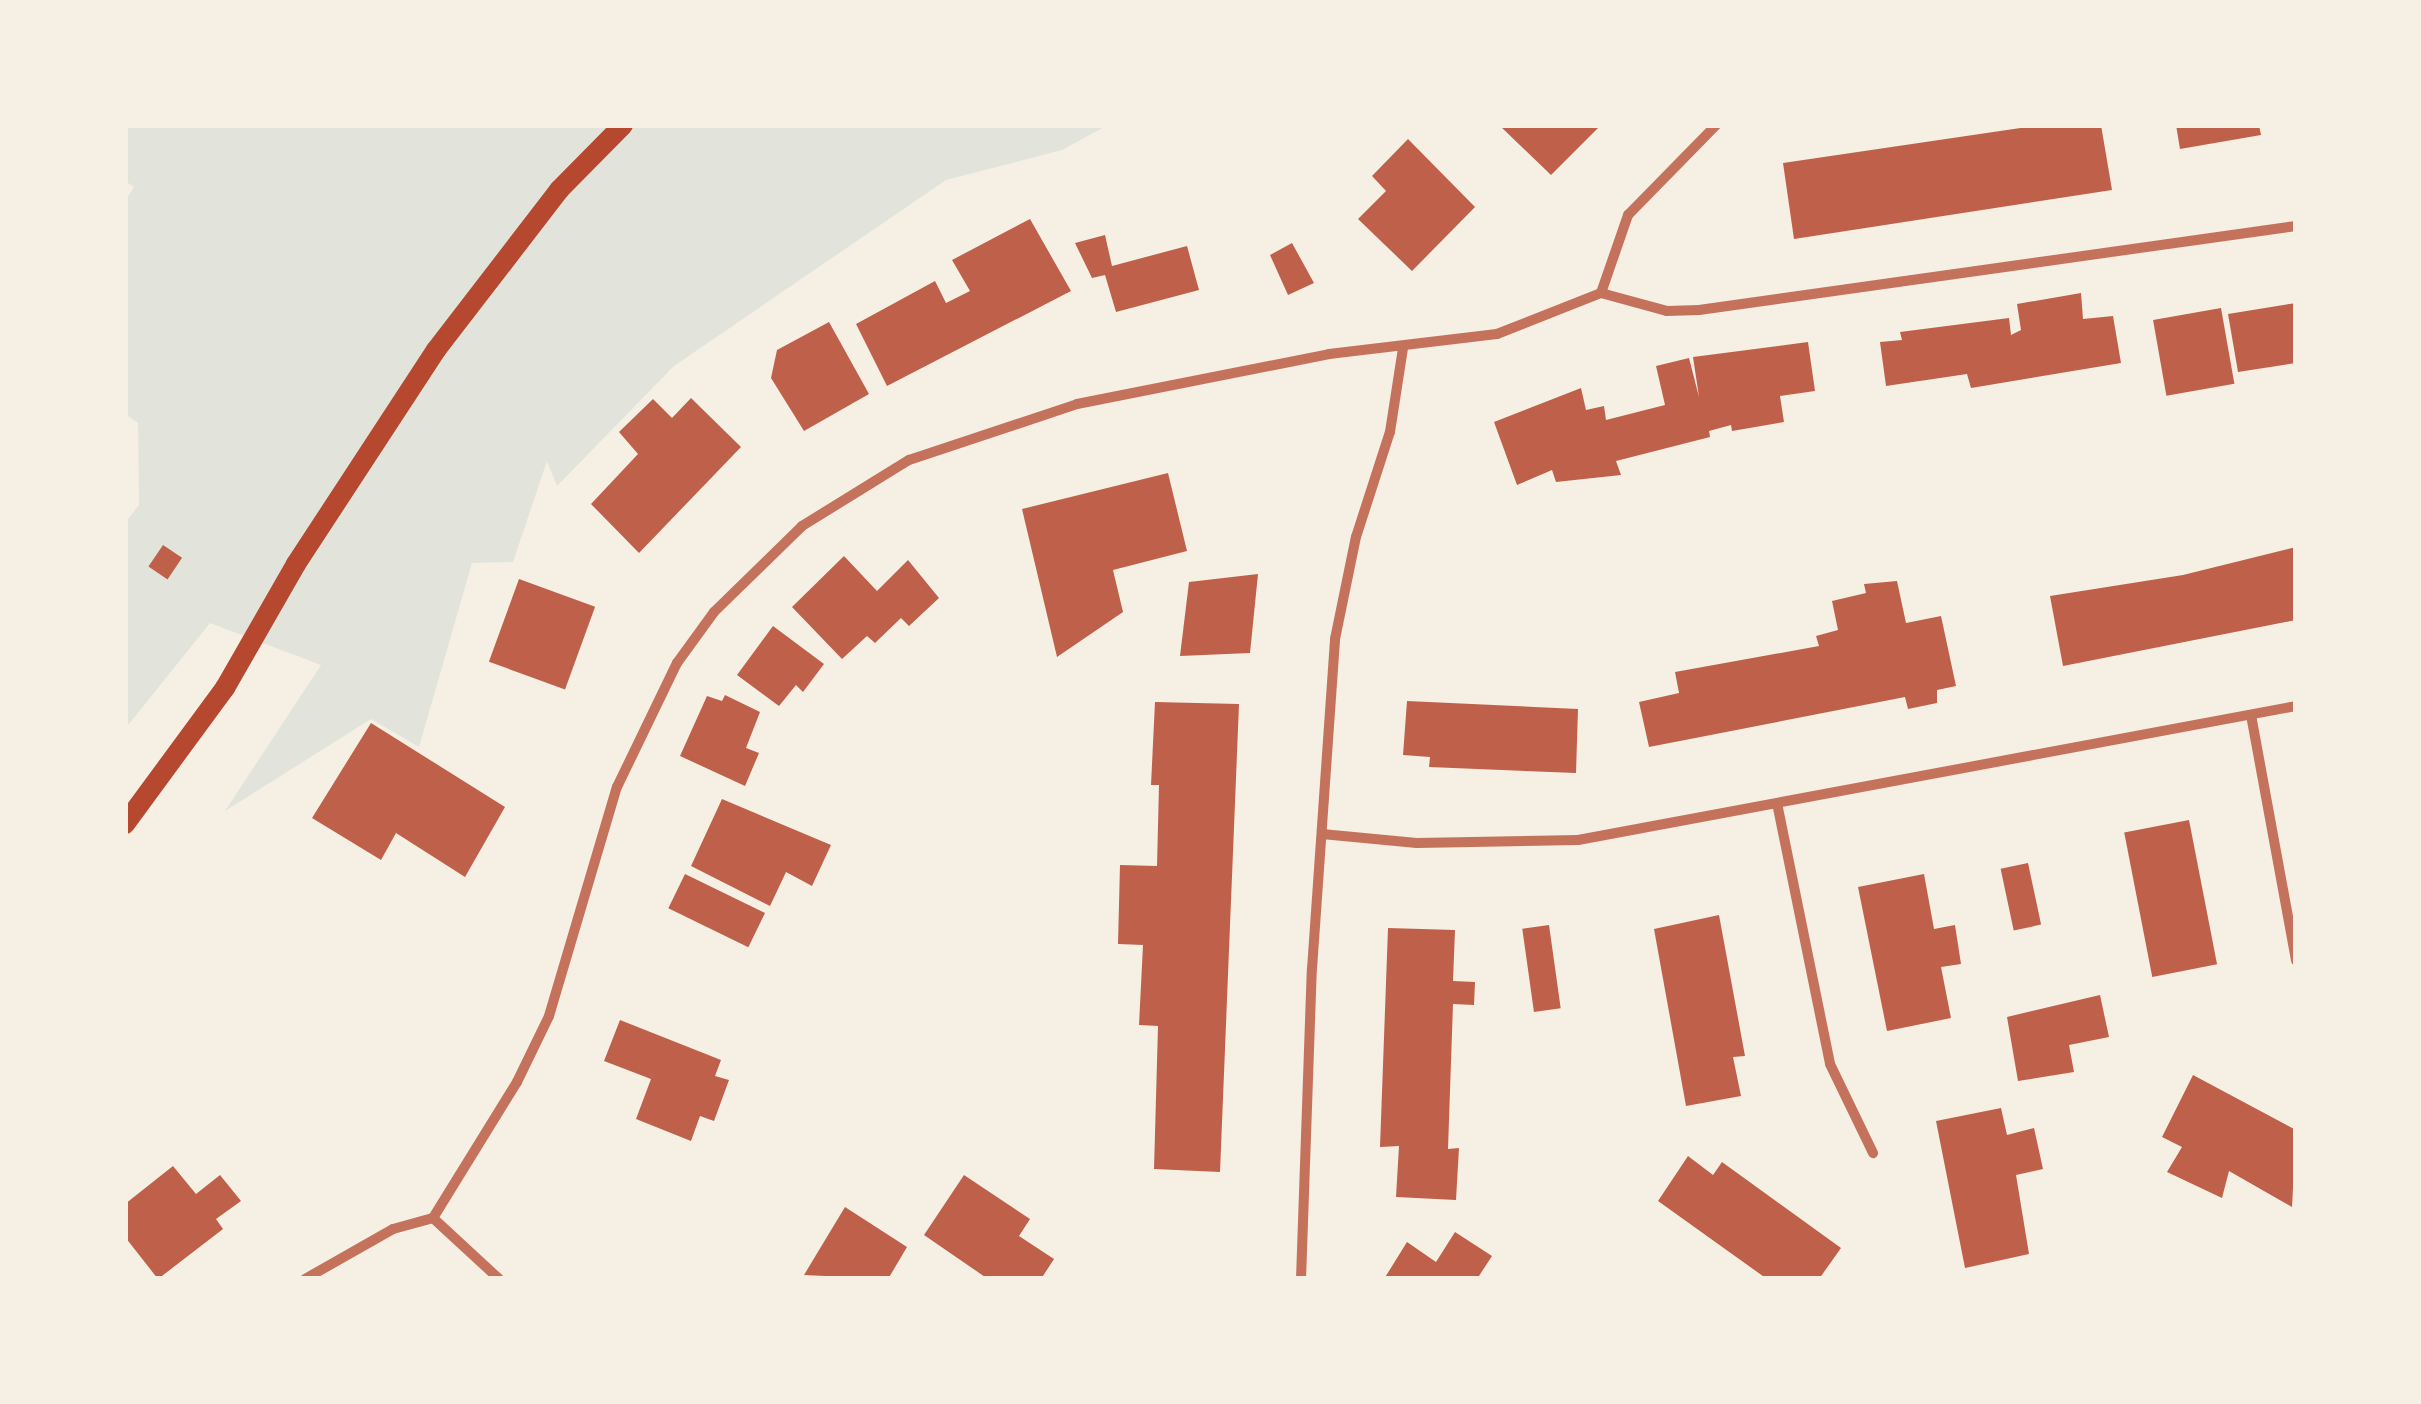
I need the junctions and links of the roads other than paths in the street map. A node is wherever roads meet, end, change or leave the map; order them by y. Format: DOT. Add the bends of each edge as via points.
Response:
graph roads {
  1 [pos="623,125"];
  2 [pos="1716,125"];
  3 [pos="2296,226"];
  4 [pos="1601,293"];
  5 [pos="1403,348"];
  6 [pos="2296,706"];
  7 [pos="2251,715"];
  8 [pos="1778,808"];
  9 [pos="125,824"];
  10 [pos="1322,834"];
  11 [pos="2296,962"];
  12 [pos="1873,1153"];
  13 [pos="433,1218"];
  14 [pos="304,1279"];
  15 [pos="499,1279"];
  16 [pos="1301,1279"];
  1 -- 9 [label="main road" via="559,190 436,350 296,564 225,688"];
  2 -- 4 [label="street" via="1628,215"];
  3 -- 4 [label="street" via="1699,310 1666,311"];
  4 -- 5 [label="street" via="1497,334"];
  5 -- 10 [label="street" via="1390,432 1356,537 1335,639"];
  5 -- 13 [label="street" via="1270,364 994,428 869,482 758,564 677,663 642,726 616,787 535,1052"];
  6 -- 7 [label="street"];
  7 -- 8 [label="street"];
  7 -- 11 [label="street"];
  8 -- 10 [label="street" via="1531,844"];
  8 -- 12 [label="street" via="1830,1064"];
  10 -- 16 [label="street"];
  13 -- 14 [label="street" via="393,1229"];
  13 -- 15 [label="street"];
}
